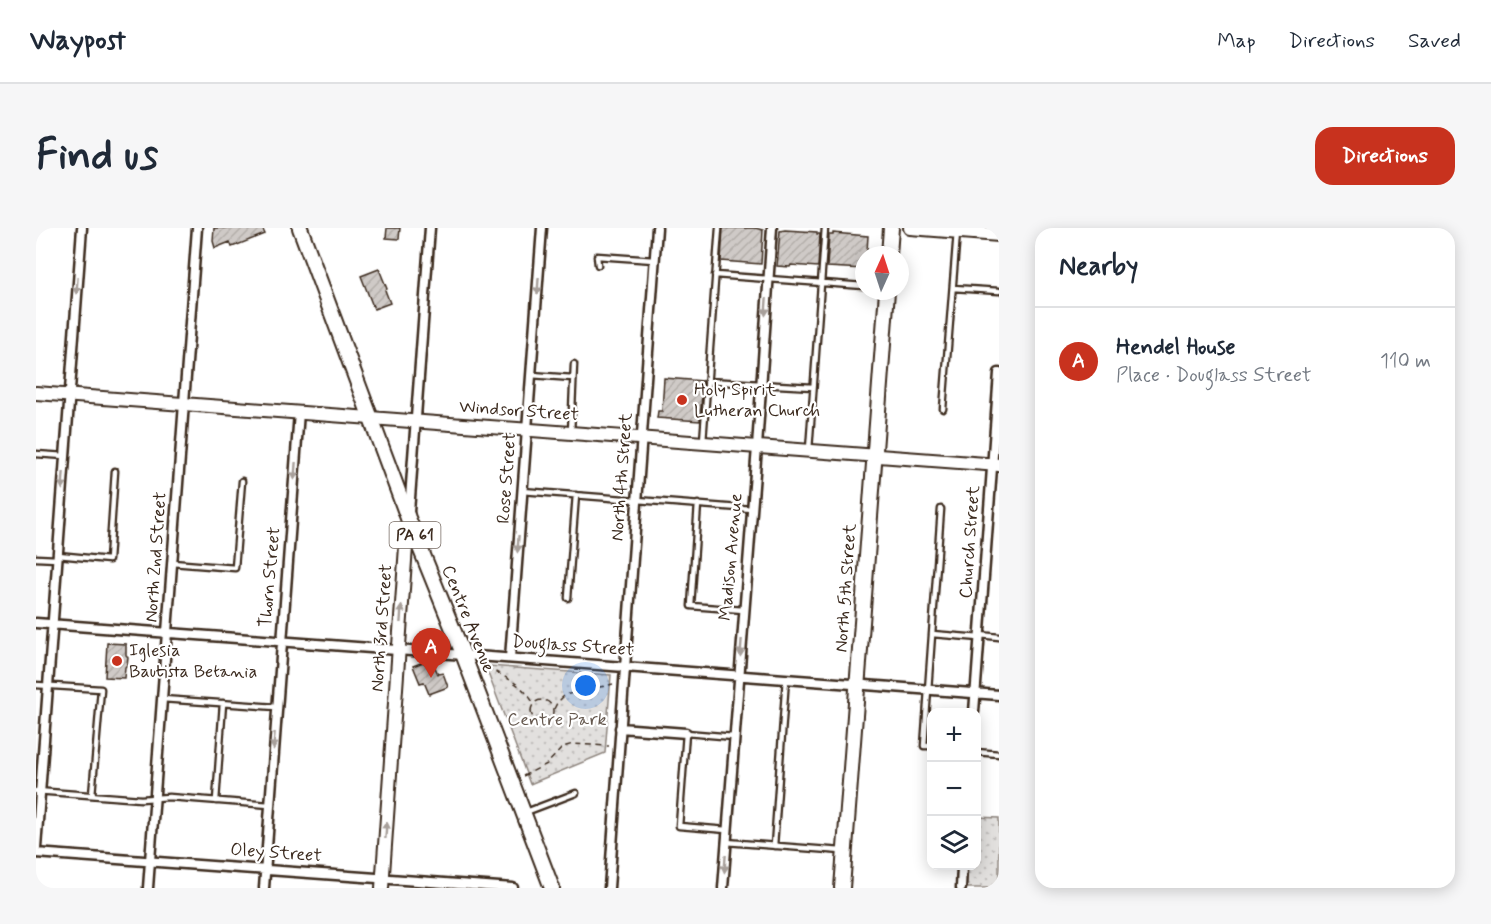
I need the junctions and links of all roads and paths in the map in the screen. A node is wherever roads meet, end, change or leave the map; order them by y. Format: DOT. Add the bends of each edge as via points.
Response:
graph roads {
  1 [pos="82,228"];
  2 [pos="197,228"];
  3 [pos="300,228"];
  4 [pos="430,228"];
  5 [pos="542,228"];
  6 [pos="657,228"];
  7 [pos="719,228"];
  8 [pos="772,228"];
  9 [pos="825,228"];
  10 [pos="891,228"];
  11 [pos="910,228"];
  12 [pos="933,229"];
  13 [pos="977,231"];
  14 [pos="957,232"];
  15 [pos="999,235"];
  16 [pos="890,246"];
  17 [pos="654,260"];
  18 [pos="598,265"];
  19 [pos="715,275"];
  20 [pos="769,279"];
  21 [pos="821,283"];
  22 [pos="855,285"];
  23 [pos="952,288"];
  24 [pos="999,291"];
  25 [pos="886,300"];
  26 [pos="574,364"];
  27 [pos="999,373"];
  28 [pos="531,375"];
  29 [pos="573,378"];
  30 [pos="707,381"];
  31 [pos="761,384"];
  32 [pos="813,387"];
  33 [pos="36,393"];
  34 [pos="69,396"];
  35 [pos="184,404"];
  36 [pos="943,409"];
  37 [pos="299,412"];
  38 [pos="997,415"];
  39 [pos="371,418"];
  40 [pos="416,421"];
  41 [pos="527,429"];
  42 [pos="571,433"];
  43 [pos="641,438"];
  44 [pos="703,443"];
  45 [pos="757,447"];
  46 [pos="809,450"];
  47 [pos="36,454"];
  48 [pos="65,456"];
  49 [pos="874,456"];
  50 [pos="996,465"];
  51 [pos="115,471"];
  52 [pos="243,481"];
  53 [pos="522,491"];
  54 [pos="576,495"];
  55 [pos="636,500"];
  56 [pos="698,504"];
  57 [pos="752,508"];
  58 [pos="941,509"];
  59 [pos="408,518"];
  60 [pos="58,557"];
  61 [pos="36,558"];
  62 [pos="172,563"];
  63 [pos="568,598"];
  64 [pos="744,610"];
  65 [pos="36,623"];
  66 [pos="53,624"];
  67 [pos="167,632"];
  68 [pos="932,634"];
  69 [pos="980,636"];
  70 [pos="999,637"];
  71 [pos="281,641"];
  72 [pos="398,650"];
  73 [pos="463,654"];
  74 [pos="510,658"];
  75 [pos="483,665"];
  76 [pos="625,666"];
  77 [pos="739,675"];
  78 [pos="786,678"];
  79 [pos="623,682"];
  80 [pos="857,684"];
  81 [pos="36,685"];
  82 [pos="48,686"];
  83 [pos="928,690"];
  84 [pos="975,693"];
  85 [pos="999,695"];
  86 [pos="162,699"];
  87 [pos="223,703"];
  88 [pos="534,704"];
  89 [pos="276,707"];
  90 [pos="974,708"];
  91 [pos="554,709"];
  92 [pos="620,728"];
  93 [pos="686,733"];
  94 [pos="734,737"];
  95 [pos="927,746"];
  96 [pos="619,747"];
  97 [pos="981,752"];
  98 [pos="999,754"];
  99 [pos="512,782"];
  100 [pos="38,791"];
  101 [pos="576,793"];
  102 [pos="92,795"];
  103 [pos="154,798"];
  104 [pos="216,801"];
  105 [pos="270,805"];
  106 [pos="524,813"];
  107 [pos="727,830"];
  108 [pos="726,842"];
  109 [pos="774,846"];
  110 [pos="36,848"];
  111 [pos="845,851"];
  112 [pos="36,853"];
  113 [pos="150,861"];
  114 [pos="265,869"];
  115 [pos="962,870"];
  116 [pos="382,883"];
  117 [pos="148,888"];
  118 [pos="264,888"];
  119 [pos="513,888"];
  120 [pos="552,888"];
  121 [pos="609,888"];
  122 [pos="723,888"];
  123 [pos="842,888"];
  124 [pos="961,888"];
  1 -- 34 [label="street, one-way"];
  2 -- 35 [label="street, North 2nd Street"];
  3 -- 39 [label="main road, Centre Avenue / PA 61"];
  4 -- 40 [label="street, North 3rd Street"];
  5 -- 28 [label="street, Rose Street, one-way"];
  6 -- 17 [label="street, North 4th Street"];
  7 -- 19 [label="lane"];
  8 -- 20 [label="street, Madison Avenue"];
  9 -- 21 [label="lane"];
  10 -- 16 [label="main road"];
  11 -- 12 [label="main road"];
  12 -- 14 [label="main road"];
  13 -- 14 [label="main road"];
  13 -- 15 [label="main road"];
  14 -- 23 [label="lane"];
  17 -- 18 [label="lane" via="597,256"];
  17 -- 43 [label="street, North 4th Street"];
  19 -- 20 [label="lane"];
  19 -- 30 [label="lane"];
  20 -- 21 [label="lane"];
  20 -- 31 [label="street, Madison Avenue, one-way"];
  21 -- 22 [label="lane"];
  21 -- 32 [label="lane"];
  23 -- 24 [label="lane"];
  23 -- 36 [label="lane"];
  25 -- 49 [label="main road, North 5th Street"];
  26 -- 29 [label="lane"];
  27 -- 38 [label="street, Church Street"];
  28 -- 29 [label="lane"];
  28 -- 41 [label="street, Rose Street"];
  29 -- 42 [label="lane"];
  30 -- 31 [label="lane"];
  30 -- 44 [label="lane"];
  31 -- 32 [label="lane"];
  31 -- 45 [label="street, Madison Avenue"];
  32 -- 46 [label="lane"];
  33 -- 34 [label="main road, Windsor Street"];
  34 -- 35 [label="main road, Windsor Street"];
  34 -- 48 [label="street"];
  35 -- 37 [label="main road, Windsor Street"];
  35 -- 62 [label="street, North 2nd Street"];
  37 -- 39 [label="main road, Windsor Street"];
  37 -- 71 [label="street, Thorn Street, one-way"];
  38 -- 50 [label="street, Church Street"];
  39 -- 40 [label="main road, Windsor Street"];
  39 -- 59 [label="main road, Centre Avenue / PA 61"];
  40 -- 41 [label="main road, Windsor Street"];
  40 -- 59 [label="street, North 3rd Street"];
  41 -- 42 [label="main road, Windsor Street"];
  41 -- 53 [label="street, Rose Street"];
  42 -- 43 [label="main road, Windsor Street"];
  43 -- 44 [label="main road, Windsor Street"];
  43 -- 55 [label="street, North 4th Street"];
  44 -- 45 [label="main road, Windsor Street"];
  45 -- 46 [label="main road, Windsor Street"];
  45 -- 57 [label="street, Madison Avenue"];
  46 -- 49 [label="main road, Windsor Street"];
  47 -- 48 [label="lane"];
  48 -- 60 [label="street, one-way"];
  49 -- 50 [label="main road, Windsor Street"];
  49 -- 80 [label="main road, North 5th Street"];
  50 -- 69 [label="street, Church Street"];
  51 -- 60 [label="lane" via="109,560"];
  52 -- 62 [label="lane" via="235,568"];
  53 -- 54 [label="lane"];
  53 -- 74 [label="street, Rose Street, one-way"];
  54 -- 55 [label="lane"];
  54 -- 63 [label="lane"];
  55 -- 56 [label="lane"];
  55 -- 76 [label="street, North 4th Street"];
  56 -- 57 [label="lane"];
  56 -- 64 [label="lane" via="691,606"];
  57 -- 64 [label="street, Madison Avenue"];
  58 -- 68 [label="lane"];
  72 -- 59 [label="main road, North 3rd Street, one-way"];
  59 -- 73 [label="main road, Centre Avenue / PA 61"];
  60 -- 61 [label="lane"];
  60 -- 66 [label="street"];
  62 -- 67 [label="street, North 2nd Street"];
  64 -- 77 [label="street, Madison Avenue, one-way"];
  65 -- 66 [label="street, Douglass Street"];
  66 -- 67 [label="street, Douglass Street"];
  66 -- 82 [label="street"];
  67 -- 71 [label="street, Douglass Street"];
  67 -- 86 [label="street, North 2nd Street"];
  68 -- 69 [label="lane"];
  68 -- 83 [label="lane"];
  69 -- 70 [label="lane"];
  69 -- 84 [label="street, Church Street"];
  71 -- 72 [label="street, Douglass Street"];
  71 -- 89 [label="street, Thorn Street"];
  72 -- 73 [label="street, Douglass Street"];
  116 -- 72 [label="main road, North 3rd Street, one-way"];
  73 -- 74 [label="street, Douglass Street"];
  73 -- 99 [label="main road, Centre Avenue / PA 61"];
  74 -- 76 [label="street, Douglass Street"];
  75 -- 88 [label="path" via="514,682"];
  76 -- 77 [label="street, Douglass Street"];
  76 -- 79 [label="street, North 4th Street"];
  77 -- 78 [label="street, Douglass Street"];
  77 -- 94 [label="street, Madison Avenue"];
  78 -- 80 [label="street, Douglass Street"];
  78 -- 109 [label="lane"];
  79 -- 91 [label="path" via="565,695"];
  79 -- 92 [label="street, North 4th Street"];
  80 -- 83 [label="street, Douglass Street"];
  80 -- 111 [label="main road, North 5th Street"];
  81 -- 82 [label="lane"];
  82 -- 100 [label="street"];
  82 -- 102 [label="lane" via="101,689"];
  83 -- 84 [label="street, Douglass Street"];
  83 -- 95 [label="lane"];
  84 -- 85 [label="street, Douglass Street"];
  84 -- 90 [label="street, Church Street"];
  86 -- 87 [label="lane"];
  86 -- 103 [label="street, North 2nd Street"];
  87 -- 89 [label="lane"];
  87 -- 104 [label="lane"];
  88 -- 91 [label="path" via="545,700"];
  88 -- 91 [label="path" via="532,714 539,722 550,720"];
  89 -- 105 [label="street, Thorn Street, one-way"];
  92 -- 93 [label="street"];
  92 -- 96 [label="street, North 4th Street"];
  93 -- 94 [label="lane"];
  93 -- 107 [label="lane" via="679,826"];
  94 -- 107 [label="street, Madison Avenue"];
  96 -- 99 [label="path" via="563,747 547,764"];
  96 -- 121 [label="street, North 4th Street"];
  97 -- 98 [label="lane"];
  99 -- 106 [label="main road, Centre Avenue / PA 61"];
  100 -- 102 [label="lane"];
  100 -- 110 [label="street"];
  101 -- 106 [label="lane"];
  102 -- 103 [label="lane"];
  103 -- 104 [label="lane"];
  103 -- 113 [label="street, North 2nd Street"];
  104 -- 105 [label="lane"];
  105 -- 114 [label="street, Thorn Street"];
  106 -- 120 [label="main road, Centre Avenue / PA 61"];
  107 -- 108 [label="street, Madison Avenue"];
  108 -- 109 [label="lane"];
  108 -- 122 [label="street, Madison Avenue, one-way"];
  109 -- 111 [label="lane"];
  111 -- 123 [label="main road, North 5th Street"];
  112 -- 113 [label="street, Oley Street"];
  113 -- 114 [label="street, Oley Street"];
  113 -- 117 [label="street, North 2nd Street"];
  114 -- 116 [label="street, Oley Street"];
  114 -- 118 [label="street, Thorn Street"];
  115 -- 124 [label="street"];
  116 -- 119 [label="street, Oley Street"];
}
